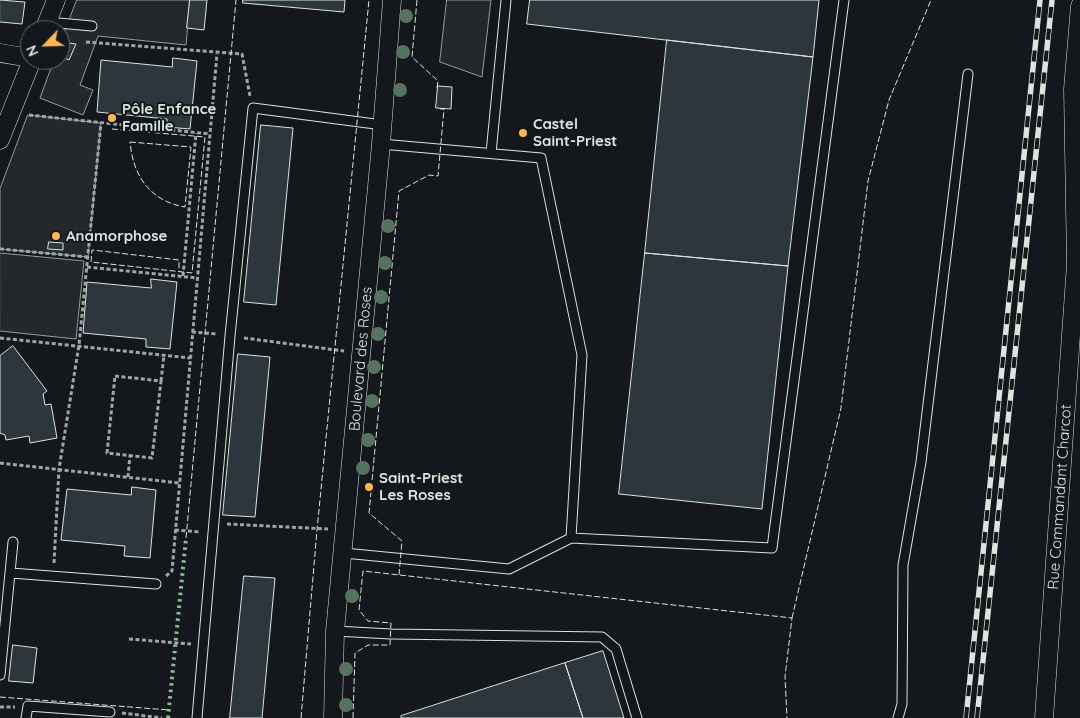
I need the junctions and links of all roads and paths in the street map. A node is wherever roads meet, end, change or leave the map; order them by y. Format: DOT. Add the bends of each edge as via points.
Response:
graph roads {
  1 [pos="56,0"];
  2 [pos="392,0"];
  3 [pos="506,0"];
  4 [pos="844,0"];
  5 [pos="1080,6"];
  6 [pos="48,20"];
  7 [pos="70,26"];
  8 [pos="92,26"];
  9 [pos="86,42"];
  10 [pos="0,53"];
  11 [pos="217,54"];
  12 [pos="20,57"];
  13 [pos="26,70"];
  14 [pos="968,74"];
  15 [pos="253,108"];
  16 [pos="6,109"];
  17 [pos="101,123"];
  18 [pos="383,125"];
  19 [pos="196,133"];
  20 [pos="210,134"];
  21 [pos="0,140"];
  22 [pos="381,144"];
  23 [pos="491,153"];
  24 [pos="0,249"];
  25 [pos="88,258"];
  26 [pos="87,267"];
  27 [pos="183,276"];
  28 [pos="197,278"];
  29 [pos="192,332"];
  30 [pos="205,333"];
  31 [pos="230,336"];
  32 [pos="0,338"];
  33 [pos="79,346"];
  34 [pos="362,354"];
  35 [pos="164,355"];
  36 [pos="190,358"];
  37 [pos="161,381"];
  38 [pos="130,455"];
  39 [pos="0,463"];
  40 [pos="59,469"];
  41 [pos="128,477"];
  42 [pos="179,483"];
  43 [pos="214,524"];
  44 [pos="346,527"];
  45 [pos="175,530"];
  46 [pos="187,531"];
  47 [pos="572,538"];
  48 [pos="14,542"];
  49 [pos="344,553"];
  50 [pos="11,573"];
  51 [pos="53,576"];
  52 [pos="156,584"];
  53 [pos="335,631"];
  54 [pos="129,638"];
  55 [pos="203,646"];
  56 [pos="0,675"];
  57 [pos="110,712"];
  58 [pos="26,718"];
  59 [pos="162,718"];
  60 [pos="197,718"];
  61 [pos="333,718"];
  62 [pos="637,718"];
  63 [pos="898,718"];
  64 [pos="1044,718"];
  1 -- 6 [label="street"];
  2 -- 18 [label="street, Boulevard des Roses"];
  3 -- 23 [label="lane"];
  4 -- 47 [label="lane" via="772,548"];
  5 -- 64 [label="street, Rue Commandant Charcot" via="1073,89 1076,264"];
  7 -- 8 [label="lane"];
  9 -- 11 [label="path"];
  10 -- 12 [label="street"];
  11 -- 15 [label="path" via="242,54"];
  11 -- 20 [label="path"];
  13 -- 16 [label="street"];
  14 -- 63 [label="lane" via="921,462 903,565 902,704"];
  15 -- 18 [label="lane"];
  15 -- 31 [label="lane"];
  16 -- 17 [label="path" via="28,115"];
  16 -- 21 [label="street"];
  17 -- 19 [label="path"];
  17 -- 25 [label="path"];
  18 -- 22 [label="street, Boulevard des Roses"];
  19 -- 20 [label="path"];
  19 -- 27 [label="path"];
  20 -- 28 [label="path"];
  22 -- 23 [label="lane"];
  22 -- 34 [label="street, Boulevard des Roses"];
  23 -- 47 [label="lane" via="541,158 582,355"];
  24 -- 25 [label="path"];
  25 -- 26 [label="path"];
  26 -- 27 [label="path"];
  26 -- 33 [label="path"];
  27 -- 28 [label="path"];
  28 -- 29 [label="path"];
  29 -- 30 [label="path"];
  29 -- 36 [label="path"];
  31 -- 34 [label="path"];
  31 -- 43 [label="lane"];
  32 -- 33 [label="path"];
  33 -- 35 [label="path"];
  33 -- 40 [label="path"];
  34 -- 44 [label="street, Boulevard des Roses"];
  35 -- 36 [label="path"];
  35 -- 37 [label="path"];
  36 -- 42 [label="path"];
  37 -- 38 [label="path" via="152,458"];
  37 -- 38 [label="path" via="115,376 107,452"];
  38 -- 41 [label="path"];
  39 -- 40 [label="path"];
  40 -- 41 [label="path"];
  40 -- 51 [label="path"];
  41 -- 42 [label="path"];
  42 -- 45 [label="path"];
  43 -- 44 [label="path" via="323,530"];
  43 -- 55 [label="lane"];
  44 -- 49 [label="street, Boulevard des Roses"];
  45 -- 46 [label="path"];
  45 -- 52 [label="path" via="172,571"];
  47 -- 49 [label="lane" via="509,569"];
  48 -- 50 [label="lane"];
  49 -- 53 [label="street, Boulevard des Roses"];
  50 -- 51 [label="lane"];
  50 -- 56 [label="lane"];
  51 -- 52 [label="lane"];
  53 -- 61 [label="street, Boulevard des Roses"];
  53 -- 62 [label="lane" via="602,637 616,649"];
  54 -- 55 [label="path"];
  55 -- 60 [label="lane"];
  57 -- 58 [label="lane" via="28,706"];
  57 -- 59 [label="path"];
}
